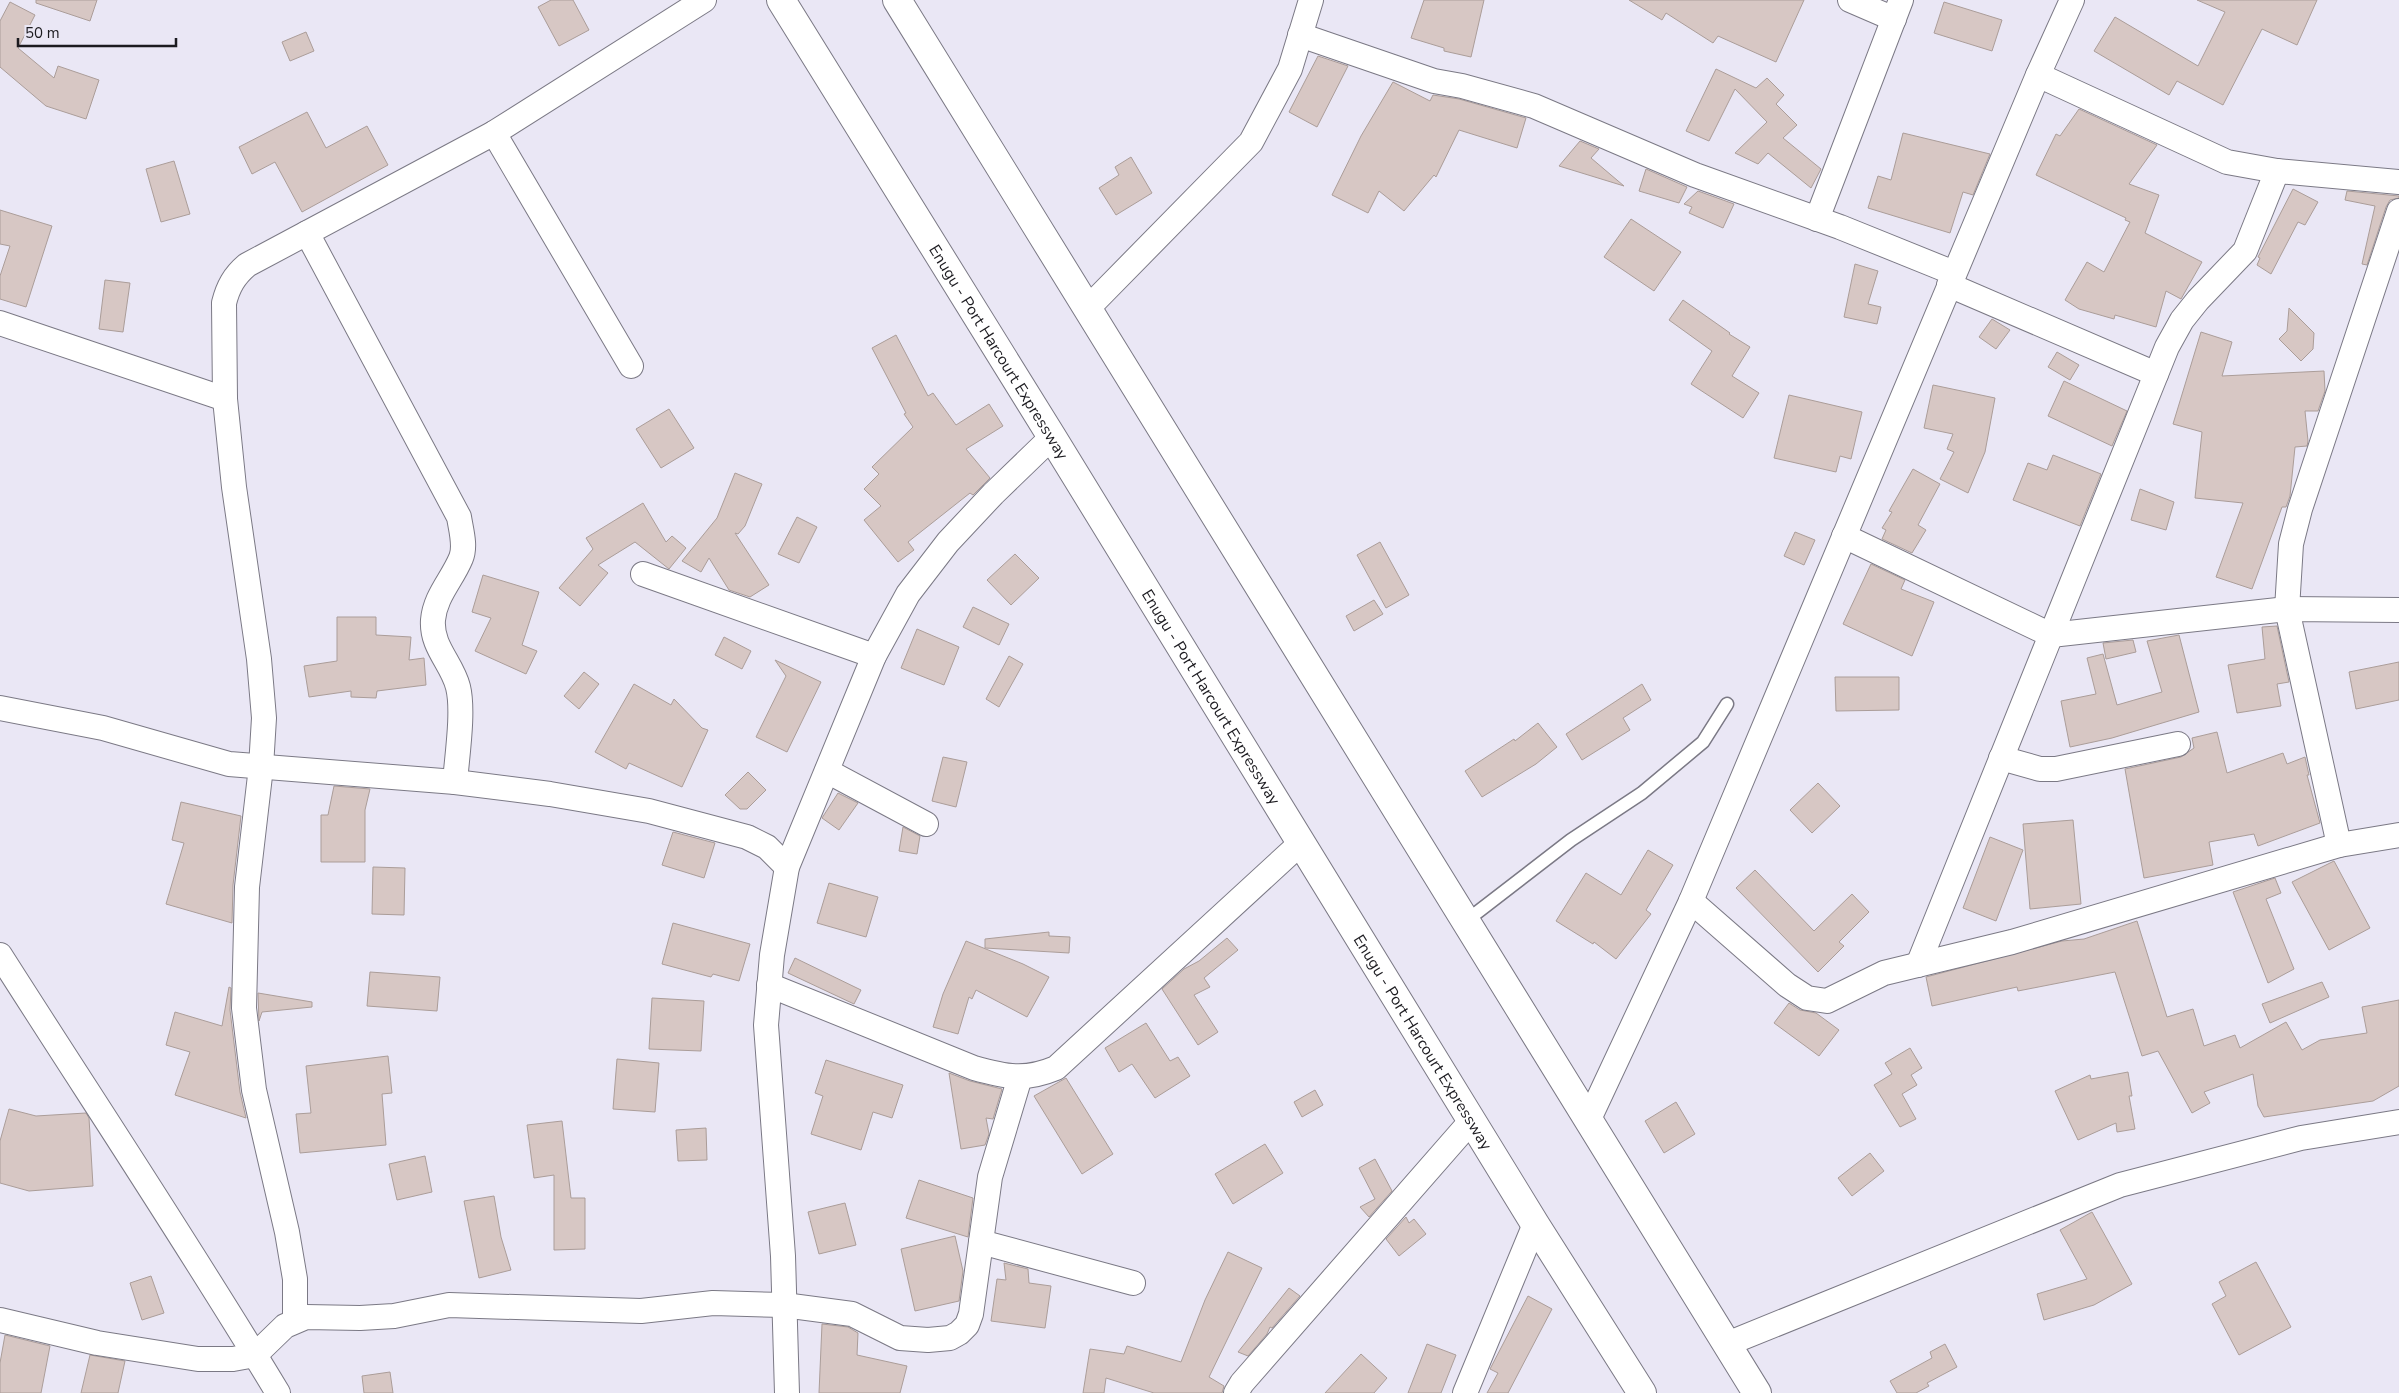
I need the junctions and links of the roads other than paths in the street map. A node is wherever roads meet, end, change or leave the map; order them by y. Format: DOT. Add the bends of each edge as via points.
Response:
graph roads {
  1 [pos="704,0"];
  2 [pos="781,0"];
  3 [pos="897,0"];
  4 [pos="1311,0"];
  5 [pos="1850,0"];
  6 [pos="2072,0"];
  7 [pos="1898,9"];
  8 [pos="1300,35"];
  9 [pos="2038,75"];
  10 [pos="494,132"];
  11 [pos="2277,171"];
  12 [pos="2399,182"];
  13 [pos="2399,212"];
  14 [pos="1817,219"];
  15 [pos="307,233"];
  16 [pos="1952,279"];
  17 [pos="1087,309"];
  18 [pos="0,323"];
  19 [pos="631,366"];
  20 [pos="2156,374"];
  21 [pos="225,400"];
  22 [pos="1052,436"];
  23 [pos="1844,536"];
  24 [pos="643,574"];
  25 [pos="2286,609"];
  26 [pos="2399,610"];
  27 [pos="2051,635"];
  28 [pos="874,656"];
  29 [pos="1727,704"];
  30 [pos="0,708"];
  31 [pos="2178,744"];
  32 [pos="2001,758"];
  33 [pos="261,767"];
  34 [pos="827,771"];
  35 [pos="456,782"];
  36 [pos="926,824"];
  37 [pos="2399,835"];
  38 [pos="1302,842"];
  39 [pos="2339,845"];
  40 [pos="788,867"];
  41 [pos="1691,901"];
  42 [pos="1466,921"];
  43 [pos="0,956"];
  44 [pos="1918,965"];
  45 [pos="770,985"];
  46 [pos="1020,1077"];
  47 [pos="1588,1119"];
  48 [pos="1472,1120"];
  49 [pos="2399,1122"];
  50 [pos="1535,1224"];
  51 [pos="981,1242"];
  52 [pos="1133,1283"];
  53 [pos="784,1305"];
  54 [pos="0,1320"];
  55 [pos="295,1320"];
  56 [pos="1727,1344"];
  57 [pos="255,1355"];
  58 [pos="278,1393"];
  59 [pos="787,1393"];
  60 [pos="1236,1393"];
  61 [pos="1465,1393"];
  62 [pos="1642,1393"];
  63 [pos="1757,1393"];
  1 -- 10 [label="street"];
  2 -- 22 [label="highway, Enugu - Port Harcourt Expressway"];
  3 -- 17 [label="highway"];
  4 -- 8 [label="street"];
  5 -- 7 [label="street"];
  6 -- 9 [label="street"];
  7 -- 14 [label="street"];
  8 -- 14 [label="street" via="1434,80 1534,106 1695,175"];
  8 -- 17 [label="street" via="1290,69 1251,142"];
  9 -- 11 [label="street" via="2227,162"];
  9 -- 16 [label="street"];
  10 -- 15 [label="street"];
  10 -- 19 [label="street"];
  11 -- 12 [label="street"];
  11 -- 20 [label="street" via="2245,251 2182,320"];
  13 -- 25 [label="street" via="2300,509 2291,544"];
  14 -- 16 [label="street"];
  15 -- 21 [label="street" via="247,265 232,281 224,303"];
  15 -- 35 [label="street" via="459,517 463,537 461,557 437,600 433,619 433,634 458,686 460,699"];
  16 -- 20 [label="street"];
  16 -- 23 [label="street"];
  17 -- 42 [label="highway"];
  18 -- 21 [label="street"];
  20 -- 27 [label="street"];
  21 -- 33 [label="street" via="259,659 264,718"];
  22 -- 28 [label="street" via="948,542 908,594"];
  22 -- 38 [label="highway, Enugu - Port Harcourt Expressway"];
  23 -- 27 [label="street"];
  23 -- 41 [label="street"];
  24 -- 28 [label="street"];
  25 -- 26 [label="street"];
  25 -- 27 [label="street"];
  25 -- 39 [label="street"];
  27 -- 32 [label="street"];
  28 -- 34 [label="street"];
  29 -- 42 [label="lane" via="1703,742 1642,793 1571,840"];
  30 -- 33 [label="street" via="103,728 229,764"];
  31 -- 32 [label="street" via="2056,769 2040,769"];
  32 -- 44 [label="street"];
  33 -- 35 [label="street"];
  33 -- 55 [label="street" via="248,888 244,1008 254,1090 295,1279"];
  34 -- 36 [label="street"];
  34 -- 40 [label="street"];
  35 -- 40 [label="street" via="631,808 720,828 767,846"];
  37 -- 39 [label="street"];
  38 -- 46 [label="street" via="1056,1068"];
  38 -- 48 [label="highway, Enugu - Port Harcourt Expressway"];
  39 -- 44 [label="street" via="2012,942"];
  40 -- 45 [label="street" via="772,955"];
  41 -- 44 [label="street" via="1787,985 1807,998 1828,1001 1884,973"];
  41 -- 47 [label="street"];
  42 -- 47 [label="highway"];
  43 -- 57 [label="street" via="158,1198"];
  45 -- 46 [label="street" via="974,1068"];
  45 -- 53 [label="street" via="766,1024"];
  46 -- 51 [label="street" via="990,1177"];
  47 -- 56 [label="highway"];
  48 -- 50 [label="highway, Enugu - Port Harcourt Expressway"];
  48 -- 60 [label="street"];
  49 -- 56 [label="street" via="2301,1138 2120,1185"];
  50 -- 61 [label="street"];
  50 -- 62 [label="highway, Enugu - Port Harcourt Expressway"];
  51 -- 52 [label="street"];
  51 -- 53 [label="street" via="971,1314 967,1325 950,1338 900,1338 852,1314"];
  53 -- 55 [label="street" via="713,1303 641,1312 449,1305 394,1316 306,1317"];
  53 -- 59 [label="street"];
  54 -- 57 [label="street" via="97,1344 198,1359"];
  55 -- 57 [label="street"];
  56 -- 63 [label="highway"];
  57 -- 58 [label="street"];
}
